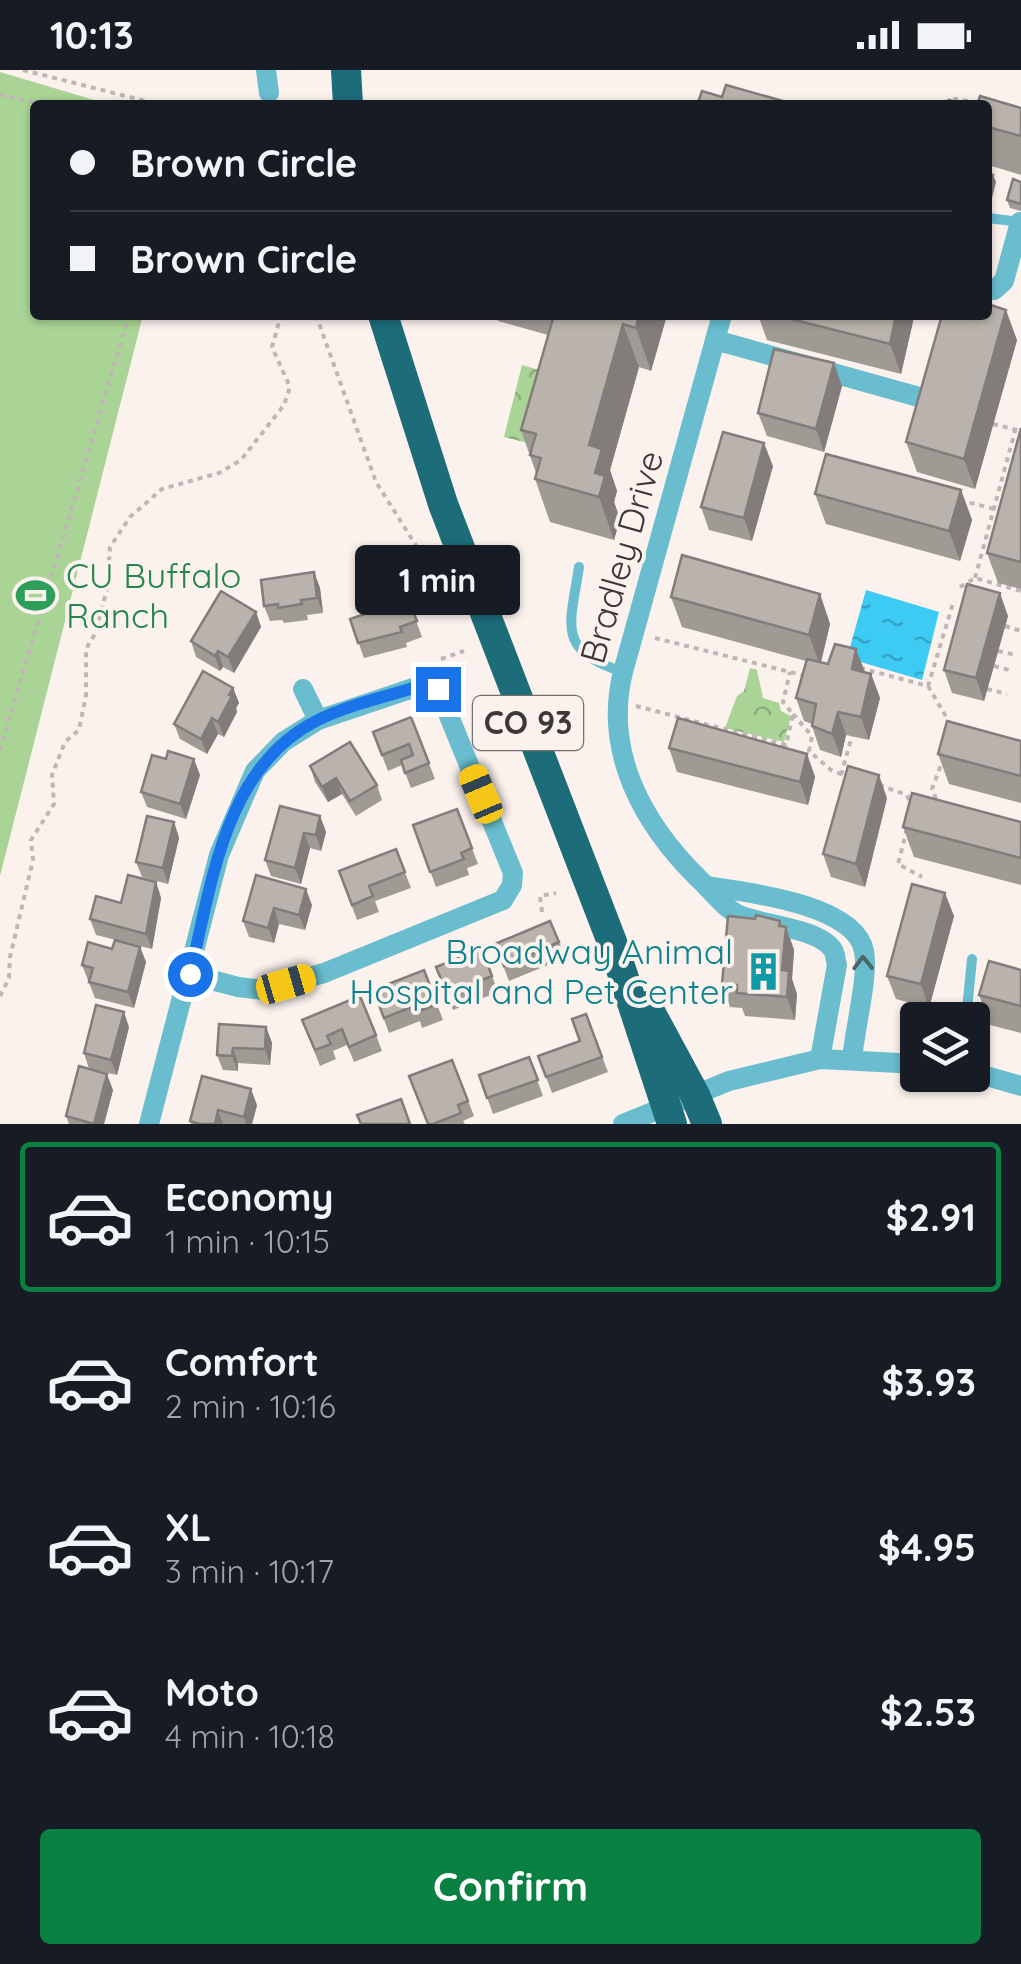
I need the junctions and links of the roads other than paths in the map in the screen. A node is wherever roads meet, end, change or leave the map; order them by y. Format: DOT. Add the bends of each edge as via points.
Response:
graph roads {
  1 [pos="266,70"];
  2 [pos="346,70"];
  3 [pos="269,93"];
  4 [pos="348,100"];
  5 [pos="992,218"];
  6 [pos="1020,222"];
  7 [pos="992,290"];
  8 [pos="385,320"];
  9 [pos="721,320"];
  10 [pos="716,340"];
  11 [pos="926,398"];
  12 [pos="580,567"];
  13 [pos="622,672"];
  14 [pos="304,689"];
  15 [pos="318,720"];
  16 [pos="706,886"];
  17 [pos="612,942"];
  18 [pos="972,959"];
  19 [pos="190,974"];
  20 [pos="968,1002"];
  21 [pos="820,1060"];
  22 [pos="852,1060"];
  23 [pos="900,1063"];
  24 [pos="990,1077"];
  25 [pos="1021,1086"];
  26 [pos="696,1095"];
  27 [pos="669,1115"];
  28 [pos="149,1124"];
  29 [pos="623,1124"];
  30 [pos="707,1124"];
  1 -- 3 [label="street"];
  2 -- 4 [label="highway"];
  5 -- 6 [label="lane"];
  6 -- 7 [label="street" via="1004,282"];
  8 -- 17 [label="highway, CO 93" via="444,504"];
  9 -- 10 [label="street, Bradley Drive"];
  10 -- 11 [label="street"];
  10 -- 13 [label="street, Bradley Drive"];
  12 -- 13 [label="lane" via="571,616 577,648"];
  13 -- 16 [label="street, Bradley Drive" via="617,738 629,779 665,845"];
  14 -- 15 [label="street"];
  15 -- 19 [label="street" via="255,771 219,855"];
  15 -- 19 [label="street" via="426,684 438,689 513,873 512,885 503,900 324,973 263,990"];
  16 -- 21 [label="street, Bradley Drive" via="736,914 796,930 833,950"];
  22 -- 16 [label="street, one-way" via="865,972 855,930 758,893"];
  17 -- 26 [label="highway, CO 93"];
  17 -- 27 [label="highway, CO 93"];
  18 -- 20 [label="lane"];
  19 -- 28 [label="street"];
  21 -- 22 [label="street"];
  21 -- 26 [label="street"];
  22 -- 23 [label="street"];
  24 -- 25 [label="street"];
  26 -- 27 [label="street"];
  26 -- 30 [label="highway, CO 93"];
  27 -- 29 [label="street"];
}
